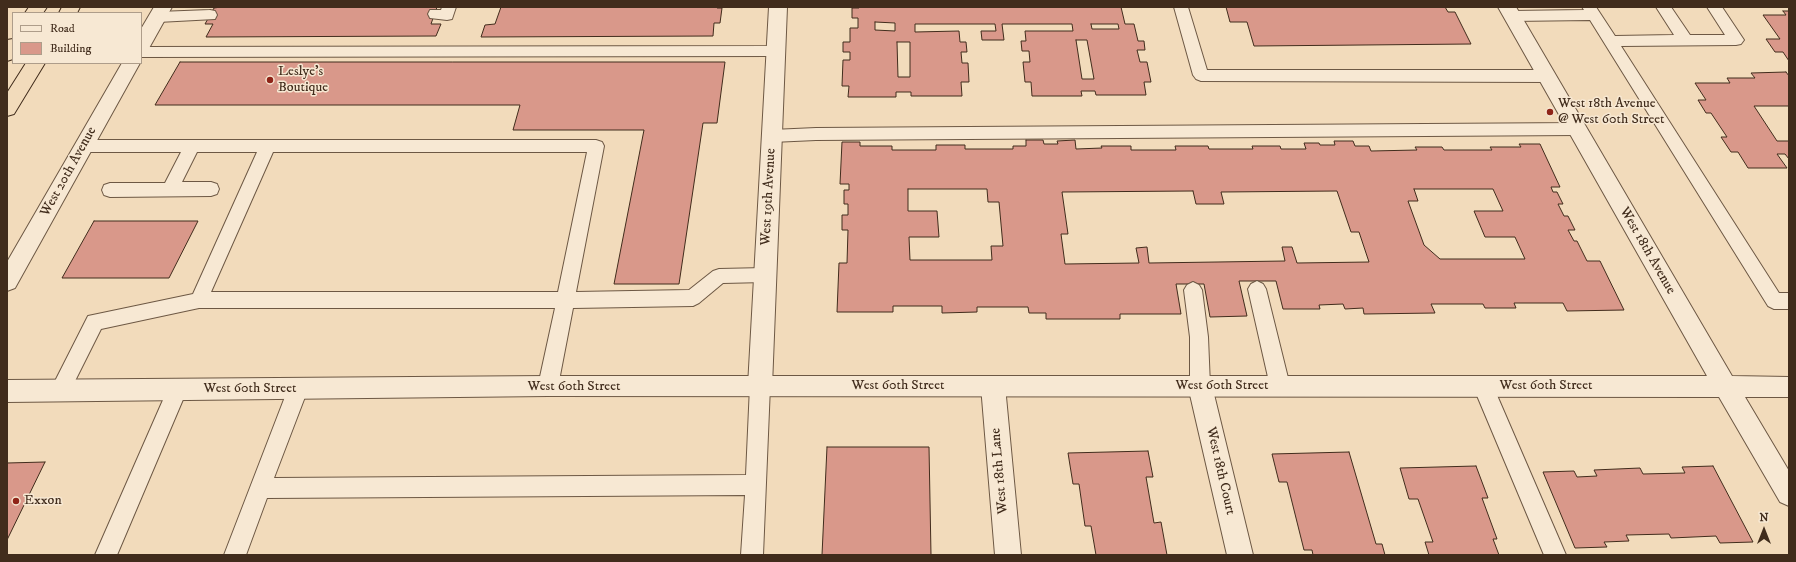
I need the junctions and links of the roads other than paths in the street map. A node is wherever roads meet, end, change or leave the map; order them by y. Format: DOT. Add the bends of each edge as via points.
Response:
graph roads {
  1 [pos="449,7"];
  2 [pos="778,7"];
  3 [pos="1181,7"];
  4 [pos="1663,7"];
  5 [pos="1714,7"];
  6 [pos="1509,11"];
  7 [pos="1592,11"];
  8 [pos="160,12"];
  9 [pos="434,14"];
  10 [pos="210,15"];
  11 [pos="1685,40"];
  12 [pos="1610,41"];
  13 [pos="142,44"];
  14 [pos="776,51"];
  15 [pos="142,52"];
  16 [pos="35,64"];
  17 [pos="130,64"];
  18 [pos="1546,76"];
  19 [pos="7,109"];
  20 [pos="1577,129"];
  21 [pos="772,136"];
  22 [pos="83,146"];
  23 [pos="192,146"];
  24 [pos="268,146"];
  25 [pos="170,189"];
  26 [pos="211,189"];
  27 [pos="110,190"];
  28 [pos="765,275"];
  29 [pos="7,282"];
  30 [pos="1257,289"];
  31 [pos="1193,290"];
  32 [pos="199,300"];
  33 [pos="565,300"];
  34 [pos="1789,301"];
  35 [pos="548,386"];
  36 [pos="760,386"];
  37 [pos="993,386"];
  38 [pos="1200,386"];
  39 [pos="1280,386"];
  40 [pos="1483,386"];
  41 [pos="1725,386"];
  42 [pos="1789,387"];
  43 [pos="298,389"];
  44 [pos="178,390"];
  45 [pos="7,391"];
  46 [pos="60,391"];
  47 [pos="755,485"];
  48 [pos="260,488"];
  49 [pos="1789,494"];
  50 [pos="106,555"];
  51 [pos="235,555"];
  52 [pos="752,555"];
  53 [pos="1008,555"];
  54 [pos="1240,555"];
  55 [pos="1555,555"];
  1 -- 9 [label="lane" via="447,15"];
  2 -- 14 [label="street, West 19th Avenue"];
  3 -- 18 [label="lane" via="1201,75"];
  4 -- 11 [label="lane"];
  5 -- 11 [label="lane" via="1736,40"];
  6 -- 7 [label="lane"];
  6 -- 18 [label="street, West 18th Avenue"];
  7 -- 12 [label="lane"];
  8 -- 10 [label="lane"];
  8 -- 13 [label="street"];
  11 -- 12 [label="lane"];
  12 -- 34 [label="lane" via="1774,301"];
  14 -- 15 [label="lane"];
  14 -- 21 [label="street, West 19th Avenue"];
  16 -- 19 [label="highway"];
  17 -- 22 [label="street, West 20th Avenue"];
  18 -- 20 [label="street, West 18th Avenue"];
  20 -- 21 [label="lane"];
  20 -- 41 [label="street, West 18th Avenue"];
  21 -- 28 [label="street, West 19th Avenue"];
  22 -- 23 [label="lane"];
  22 -- 29 [label="street, West 20th Avenue"];
  23 -- 24 [label="lane"];
  23 -- 25 [label="lane"];
  24 -- 32 [label="lane"];
  24 -- 33 [label="lane" via="596,146"];
  25 -- 26 [label="lane"];
  25 -- 27 [label="lane"];
  28 -- 33 [label="lane" via="719,276 693,298"];
  28 -- 36 [label="street, West 19th Avenue"];
  30 -- 39 [label="lane"];
  31 -- 38 [label="lane" via="1199,336"];
  32 -- 33 [label="lane"];
  32 -- 46 [label="lane" via="95,322"];
  33 -- 35 [label="lane"];
  35 -- 36 [label="street, West 60th Street"];
  35 -- 43 [label="street, West 60th Street"];
  36 -- 37 [label="street, West 60th Street"];
  36 -- 47 [label="lane"];
  37 -- 38 [label="street, West 60th Street"];
  37 -- 53 [label="street, West 18th Lane"];
  38 -- 39 [label="street, West 60th Street"];
  38 -- 54 [label="street, West 18th Court"];
  39 -- 40 [label="street, West 60th Street"];
  40 -- 41 [label="street, West 60th Street"];
  40 -- 55 [label="lane"];
  41 -- 42 [label="street, West 60th Street"];
  41 -- 49 [label="street, West 18th Avenue"];
  43 -- 44 [label="street, West 60th Street"];
  43 -- 48 [label="lane"];
  44 -- 46 [label="street, West 60th Street"];
  44 -- 50 [label="lane"];
  45 -- 46 [label="street, West 60th Street"];
  47 -- 48 [label="lane"];
  47 -- 52 [label="lane"];
  48 -- 51 [label="lane"];
}
